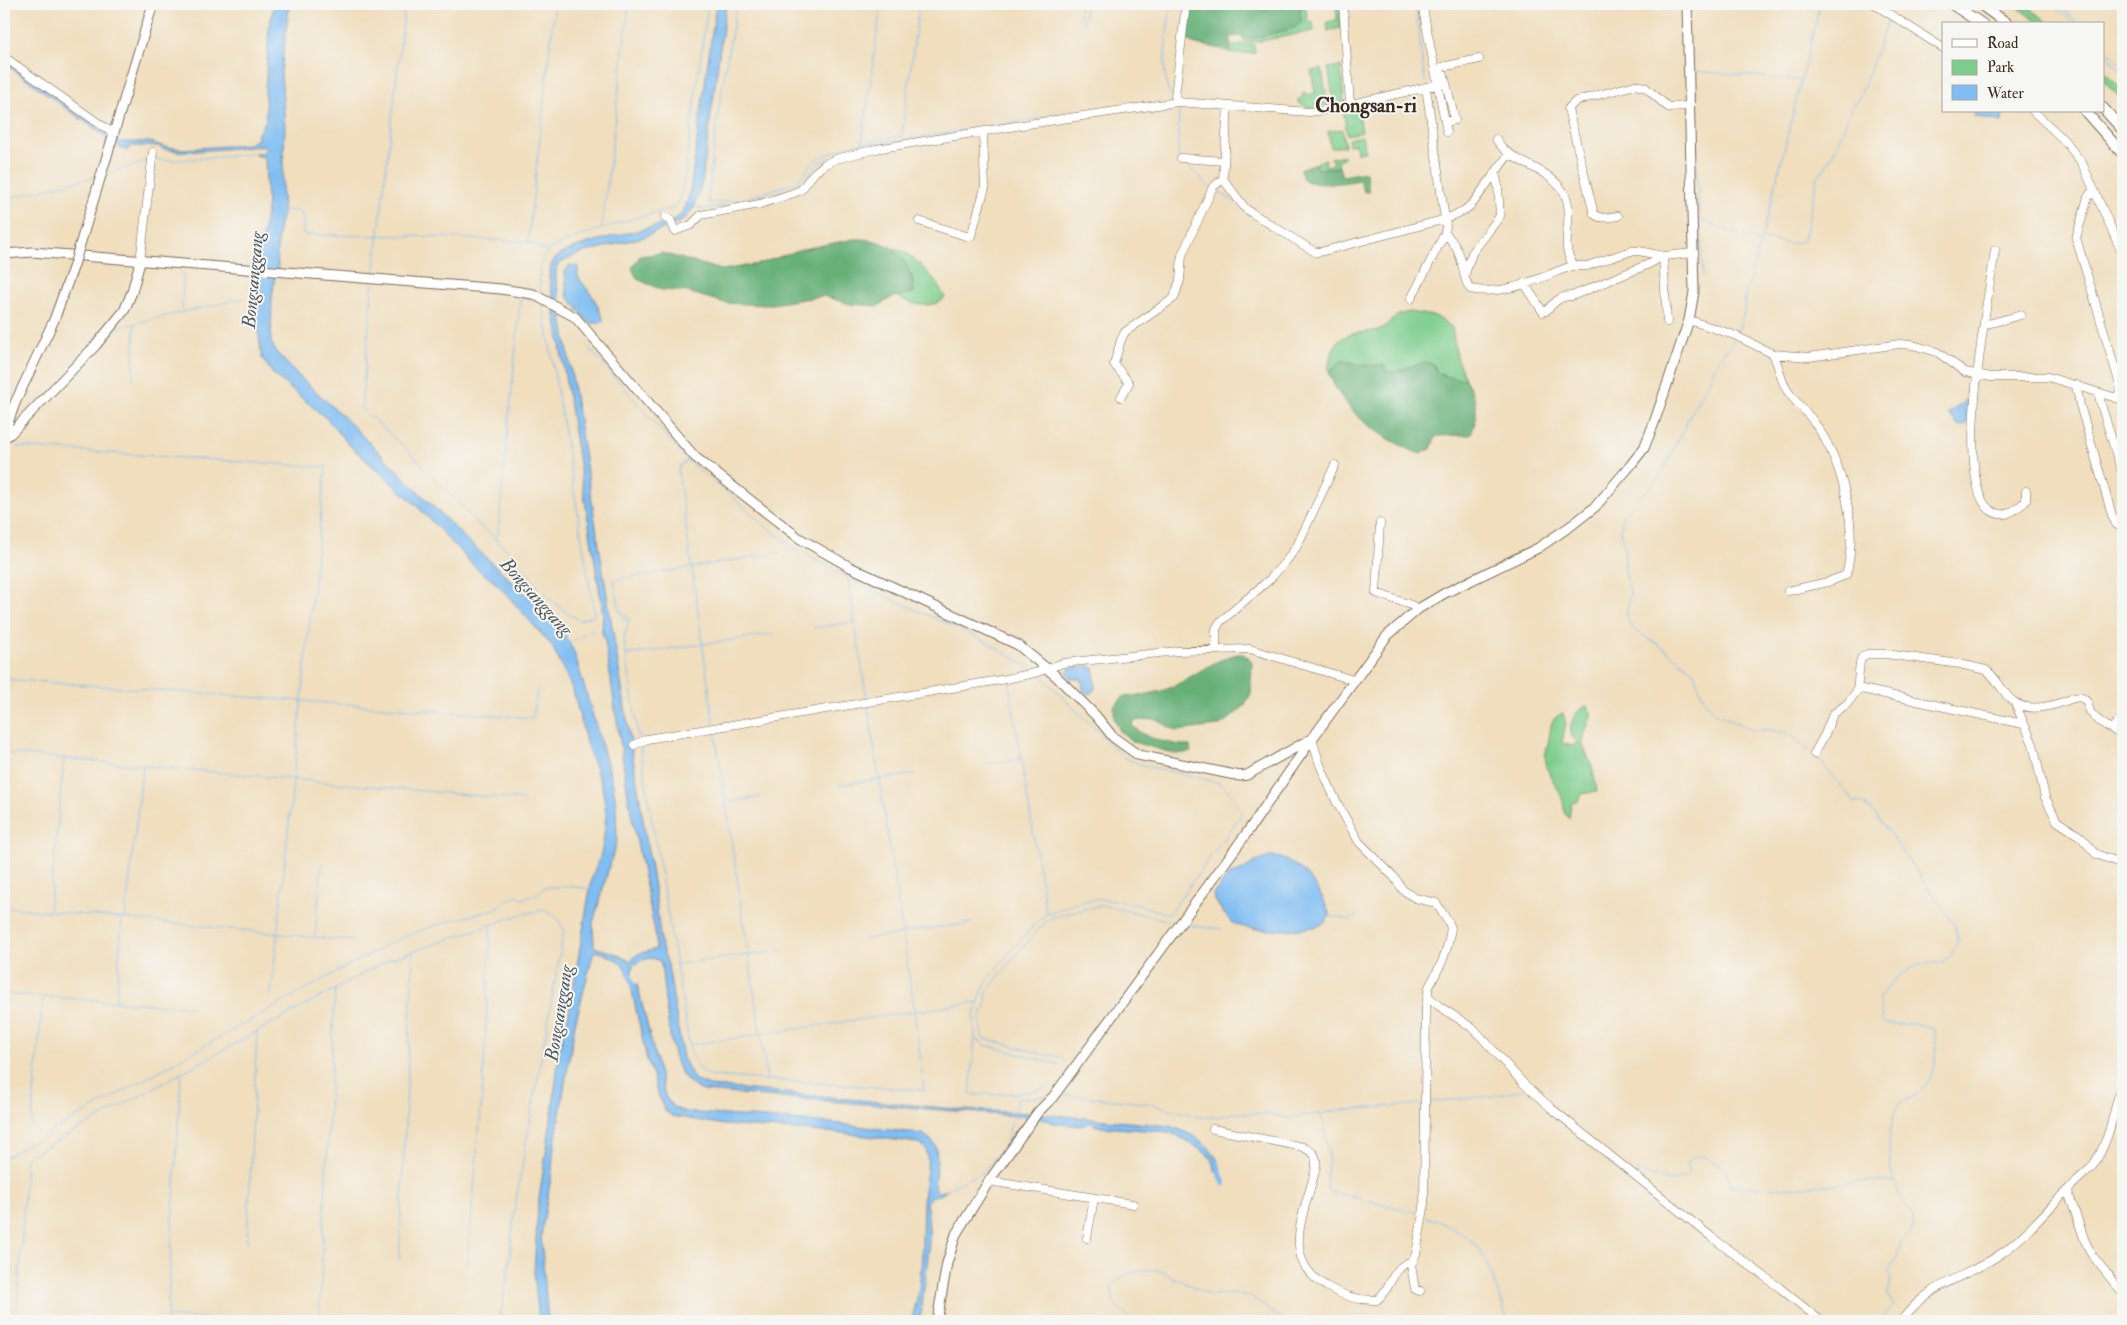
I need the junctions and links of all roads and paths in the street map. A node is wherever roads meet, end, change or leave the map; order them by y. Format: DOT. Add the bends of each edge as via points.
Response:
graph roads {
  1 [pos="153,4"];
  2 [pos="1186,4"];
  3 [pos="1343,4"];
  4 [pos="1422,4"];
  5 [pos="1687,4"];
  6 [pos="1874,4"];
  7 [pos="1952,4"];
  8 [pos="1980,4"];
  9 [pos="1979,22"];
  10 [pos="2005,22"];
  11 [pos="1942,47"];
  12 [pos="4,57"];
  13 [pos="1479,59"];
  14 [pos="1441,84"];
  15 [pos="1426,88"];
  16 [pos="1178,102"];
  17 [pos="1350,104"];
  18 [pos="1228,106"];
  19 [pos="1689,106"];
  20 [pos="2104,109"];
  21 [pos="2034,112"];
  22 [pos="2086,112"];
  23 [pos="2123,130"];
  24 [pos="983,132"];
  25 [pos="1447,132"];
  26 [pos="113,135"];
  27 [pos="1496,139"];
  28 [pos="153,152"];
  29 [pos="1509,154"];
  30 [pos="2123,154"];
  31 [pos="1181,158"];
  32 [pos="1224,162"];
  33 [pos="1495,173"];
  34 [pos="1223,179"];
  35 [pos="2093,190"];
  36 [pos="1618,216"];
  37 [pos="668,218"];
  38 [pos="1446,219"];
  39 [pos="919,221"];
  40 [pos="1445,233"];
  41 [pos="1995,250"];
  42 [pos="4,254"];
  43 [pos="1694,254"];
  44 [pos="2123,255"];
  45 [pos="1663,256"];
  46 [pos="135,261"];
  47 [pos="1574,265"];
  48 [pos="1464,276"];
  49 [pos="1524,283"];
  50 [pos="1411,299"];
  51 [pos="2021,315"];
  52 [pos="1689,320"];
  53 [pos="1667,322"];
  54 [pos="1984,325"];
  55 [pos="1773,354"];
  56 [pos="1977,374"];
  57 [pos="2076,385"];
  58 [pos="2100,393"];
  59 [pos="1121,397"];
  60 [pos="2120,399"];
  61 [pos="4,436"];
  62 [pos="1335,465"];
  63 [pos="2123,476"];
  64 [pos="2026,491"];
  65 [pos="1380,523"];
  66 [pos="2123,528"];
  67 [pos="1788,591"];
  68 [pos="1418,609"];
  69 [pos="1216,650"];
  70 [pos="1040,671"];
  71 [pos="1353,680"];
  72 [pos="1858,688"];
  73 [pos="2015,703"];
  74 [pos="2123,719"];
  75 [pos="2023,724"];
  76 [pos="2112,728"];
  77 [pos="2123,736"];
  78 [pos="1312,739"];
  79 [pos="634,745"];
  80 [pos="1814,754"];
  81 [pos="2123,864"];
  82 [pos="1428,996"];
  83 [pos="2123,1078"];
  84 [pos="1213,1128"];
  85 [pos="989,1180"];
  86 [pos="2068,1192"];
  87 [pos="1094,1198"];
  88 [pos="1133,1204"];
  89 [pos="1087,1238"];
  90 [pos="1413,1261"];
  91 [pos="1420,1291"];
  92 [pos="2123,1294"];
  93 [pos="937,1321"];
  94 [pos="1821,1321"];
  95 [pos="1901,1321"];
  1 -- 26 [label="main road"];
  2 -- 16 [label="street" via="1175,96"];
  3 -- 17 [label="street"];
  4 -- 14 [label="street"];
  5 -- 19 [label="main road"];
  6 -- 11 [label="street"];
  7 -- 9 [label="highway"];
  8 -- 10 [label="highway"];
  12 -- 26 [label="street"];
  13 -- 14 [label="street" via="1442,67"];
  14 -- 15 [label="street"];
  14 -- 25 [label="street" via="1451,99 1455,120 1445,122"];
  15 -- 17 [label="street"];
  15 -- 38 [label="street"];
  16 -- 18 [label="street"];
  16 -- 24 [label="street"];
  17 -- 18 [label="street" via="1309,112"];
  18 -- 32 [label="street"];
  19 -- 36 [label="street" via="1668,107 1645,87 1635,85 1576,100 1568,109 1594,214 1598,218"];
  19 -- 43 [label="main road"];
  20 -- 23 [label="highway"];
  21 -- 35 [label="street" via="2074,150"];
  22 -- 30 [label="highway"];
  24 -- 37 [label="street" via="876,149 836,159 819,168 801,190 760,204 701,215 678,231 672,228"];
  24 -- 39 [label="street" via="985,188 971,236"];
  26 -- 61 [label="main road, bridge" via="74,265"];
  27 -- 29 [label="street"];
  28 -- 46 [label="street"];
  29 -- 33 [label="street"];
  29 -- 47 [label="street" via="1546,172 1564,193 1570,212 1567,245"];
  31 -- 32 [label="street"];
  32 -- 34 [label="street"];
  33 -- 38 [label="street" via="1473,203"];
  33 -- 48 [label="street" via="1500,216 1472,253"];
  34 -- 38 [label="street" via="1245,208 1315,252"];
  34 -- 59 [label="street" via="1213,187 1188,239 1174,298 1130,328 1121,340 1114,364 1129,383"];
  35 -- 44 [label="street"];
  35 -- 60 [label="street" via="2076,238 2120,385"];
  38 -- 40 [label="street"];
  40 -- 48 [label="street" via="1455,244"];
  40 -- 50 [label="street"];
  41 -- 54 [label="street"];
  42 -- 46 [label="main road" via="32,252"];
  43 -- 45 [label="street"];
  43 -- 52 [label="main road" via="1694,292"];
  45 -- 47 [label="street" via="1631,251 1587,266"];
  45 -- 49 [label="street" via="1572,296 1566,295 1543,312"];
  45 -- 53 [label="street"];
  46 -- 61 [label="main road" via="132,292 124,311 96,345 10,434"];
  46 -- 70 [label="main road" via="533,294 575,317 695,457 783,528 850,567 1018,645"];
  47 -- 49 [label="street"];
  48 -- 49 [label="street" via="1470,289 1476,290 1502,290"];
  51 -- 54 [label="street"];
  52 -- 55 [label="street" via="1734,334"];
  52 -- 68 [label="main road" via="1648,439 1599,503 1538,548"];
  54 -- 56 [label="street"];
  55 -- 56 [label="street" via="1809,357 1913,344 1937,352 1965,372"];
  55 -- 67 [label="street" via="1786,389 1816,424 1824,439 1843,485 1850,525 1846,575"];
  56 -- 57 [label="street" via="2048,377"];
  56 -- 64 [label="street" via="1973,456 1978,492 1987,507 2002,516 2026,501"];
  57 -- 58 [label="street"];
  57 -- 66 [label="street" via="2112,516"];
  58 -- 60 [label="street"];
  58 -- 63 [label="street"];
  62 -- 69 [label="street" via="1297,546 1269,580 1220,622 1216,629"];
  65 -- 68 [label="street" via="1376,593"];
  68 -- 71 [label="main road" via="1387,636"];
  69 -- 70 [label="street" via="1063,663"];
  69 -- 71 [label="street" via="1250,648"];
  70 -- 78 [label="main road" via="1096,716 1113,737 1138,755 1155,760 1240,776"];
  70 -- 79 [label="street" via="647,739"];
  71 -- 78 [label="main road"];
  72 -- 73 [label="street" via="1862,657 1886,654 1986,670"];
  72 -- 75 [label="street"];
  72 -- 80 [label="street" via="1852,699 1833,714"];
  73 -- 75 [label="street"];
  73 -- 76 [label="street" via="2034,708 2083,698 2088,702 2092,715"];
  74 -- 76 [label="street"];
  75 -- 81 [label="street" via="2037,754 2047,805 2056,820 2080,837 2096,854"];
  76 -- 77 [label="street"];
  78 -- 82 [label="street" via="1336,801 1359,842 1403,890 1415,898 1436,903 1449,923 1448,944"];
  78 -- 85 [label="main road" via="1055,1095"];
  82 -- 90 [label="street" via="1424,1208"];
  82 -- 94 [label="street" via="1474,1029 1523,1083 1551,1108"];
  83 -- 86 [label="street" via="2100,1156"];
  84 -- 90 [label="street" via="1303,1147 1313,1153 1316,1170 1297,1242 1304,1269 1320,1283 1339,1294 1377,1300 1390,1284 1396,1269"];
  85 -- 87 [label="street"];
  85 -- 93 [label="main road" via="956,1234 947,1263"];
  86 -- 92 [label="street" via="2092,1255"];
  86 -- 95 [label="street" via="2000,1254 1931,1291"];
  87 -- 88 [label="street"];
  87 -- 89 [label="street"];
  90 -- 91 [label="street" via="1413,1282 1415,1289"];
}
